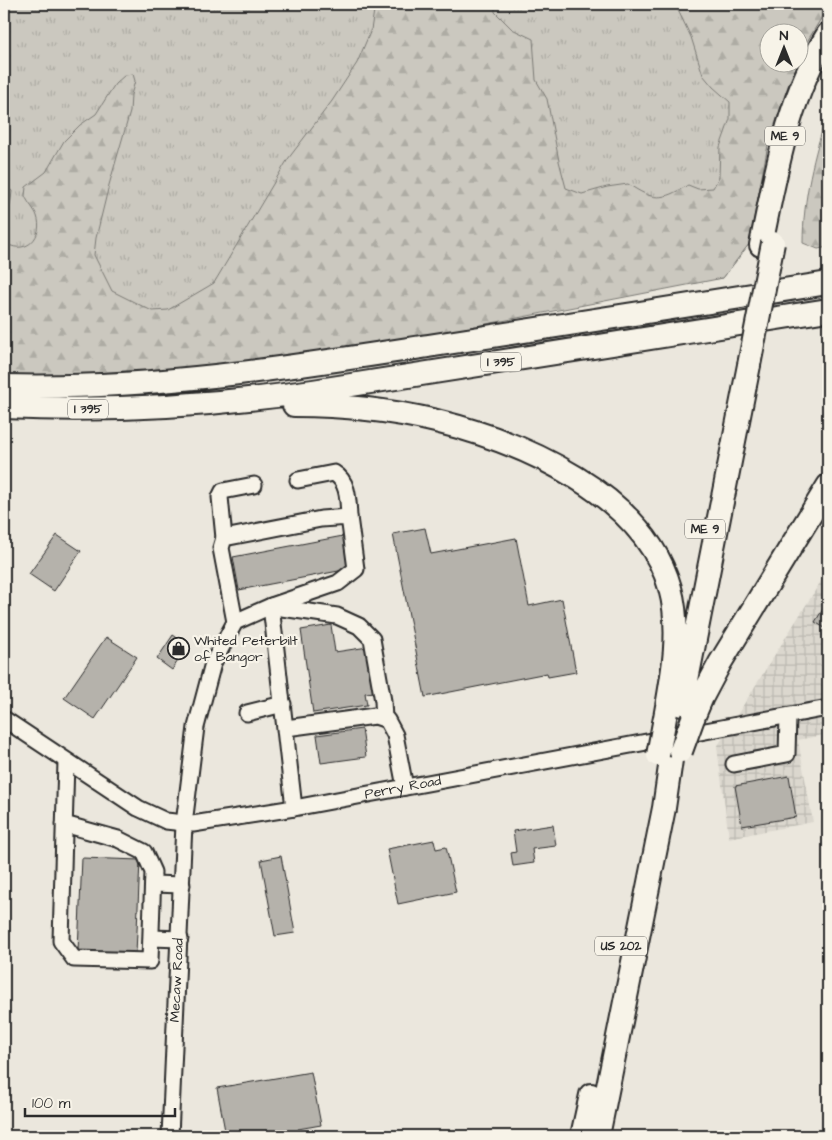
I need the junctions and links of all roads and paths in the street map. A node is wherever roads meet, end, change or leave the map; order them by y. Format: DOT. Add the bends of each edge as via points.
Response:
graph roads {
  1 [pos="828,34"];
  2 [pos="828,53"];
  3 [pos="767,244"];
  4 [pos="828,270"];
  5 [pos="828,283"];
  6 [pos="828,310"];
  7 [pos="647,312"];
  8 [pos="743,365"];
  9 [pos="4,386"];
  10 [pos="173,406"];
  11 [pos="4,407"];
  12 [pos="298,480"];
  13 [pos="254,485"];
  14 [pos="828,486"];
  15 [pos="349,517"];
  16 [pos="224,538"];
  17 [pos="271,606"];
  18 [pos="236,622"];
  19 [pos="670,692"];
  20 [pos="283,704"];
  21 [pos="828,708"];
  22 [pos="247,713"];
  23 [pos="788,716"];
  24 [pos="4,719"];
  25 [pos="384,719"];
  26 [pos="679,720"];
  27 [pos="286,728"];
  28 [pos="671,753"];
  29 [pos="66,761"];
  30 [pos="734,764"];
  31 [pos="405,787"];
  32 [pos="294,808"];
  33 [pos="64,824"];
  34 [pos="184,824"];
  35 [pos="153,884"];
  36 [pos="182,886"];
  37 [pos="152,938"];
  38 [pos="180,939"];
  39 [pos="170,1136"];
  40 [pos="582,1136"];
  41 [pos="598,1136"];
  1 -- 3 [label="highway, ME 9" via="807,73 790,119 777,167"];
  2 -- 3 [label="highway" via="797,130"];
  3 -- 8 [label="highway, bridge"];
  4 -- 7 [label="highway" via="706,295"];
  5 -- 7 [label="highway, I 395"];
  6 -- 10 [label="highway, I 395" via="313,391"];
  7 -- 9 [label="highway, I 395" via="222,376 122,385"];
  8 -- 19 [label="highway, ME 9"];
  8 -- 26 [label="highway"];
  10 -- 11 [label="highway, I 395" via="93,409"];
  10 -- 19 [label="highway" via="324,405 398,413 485,435 568,473 591,487 630,521 650,545 664,570 675,613"];
  12 -- 15 [label="street" via="334,473 341,477 346,487"];
  13 -- 16 [label="street" via="223,491 220,497"];
  14 -- 26 [label="highway" via="702,697"];
  15 -- 16 [label="street" via="321,519"];
  15 -- 17 [label="street" via="356,569 338,583"];
  16 -- 18 [label="street" via="221,548"];
  17 -- 18 [label="street"];
  17 -- 20 [label="street"];
  17 -- 25 [label="street" via="337,616 359,626 372,639"];
  18 -- 34 [label="street, Mecaw Road" via="213,663 196,727"];
  19 -- 26 [label="highway, US 202"];
  20 -- 22 [label="street"];
  20 -- 27 [label="street"];
  21 -- 23 [label="street, Perry Road"];
  23 -- 30 [label="street" via="787,754"];
  23 -- 31 [label="street, Perry Road"];
  24 -- 29 [label="street, Perry Road"];
  25 -- 27 [label="street" via="375,716"];
  25 -- 31 [label="street" via="395,735"];
  26 -- 28 [label="highway, US 202, bridge"];
  27 -- 32 [label="street"];
  28 -- 40 [label="highway, US 202"];
  28 -- 41 [label="highway, US 202" via="664,808"];
  29 -- 33 [label="street"];
  29 -- 34 [label="street, Perry Road" via="138,808 166,821"];
  31 -- 32 [label="street, Perry Road"];
  32 -- 34 [label="street, Perry Road"];
  33 -- 35 [label="street" via="118,839 144,852 153,872"];
  33 -- 37 [label="street" via="61,941 74,959 150,961"];
  34 -- 36 [label="street, Mecaw Road"];
  35 -- 36 [label="street"];
  35 -- 37 [label="street"];
  36 -- 38 [label="street, Mecaw Road"];
  37 -- 38 [label="street"];
  38 -- 39 [label="street, Mecaw Road"];
}
